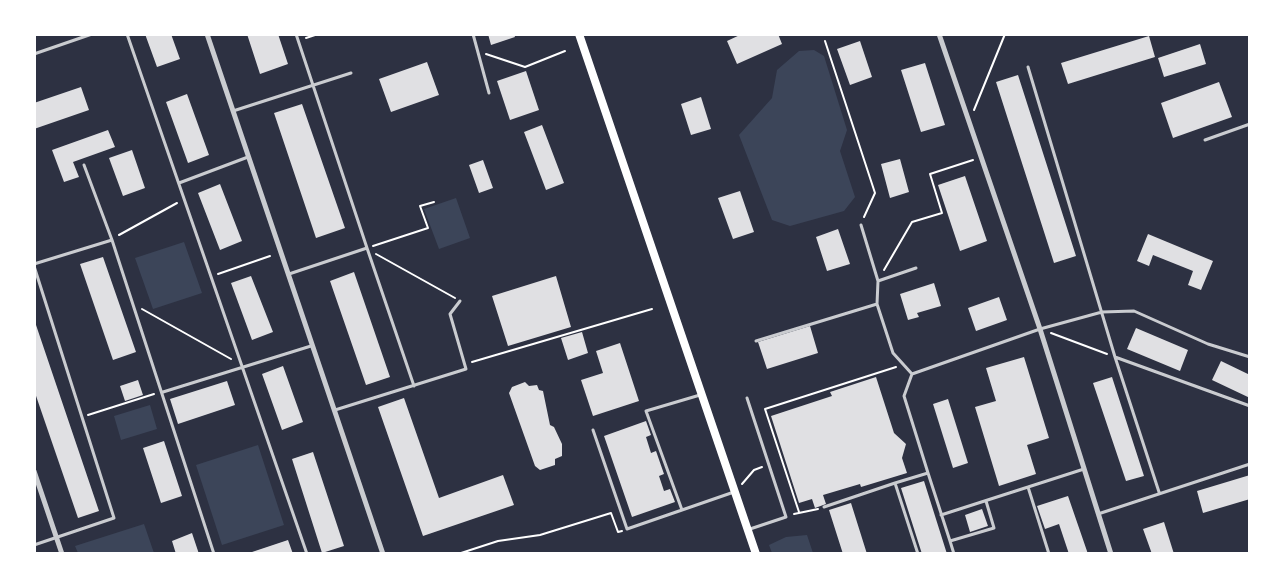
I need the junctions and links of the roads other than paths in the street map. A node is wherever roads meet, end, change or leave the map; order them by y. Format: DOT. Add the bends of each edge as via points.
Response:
graph roads {
  1 [pos="92,34"];
  2 [pos="128,34"];
  3 [pos="207,34"];
  4 [pos="296,34"];
  5 [pos="473,34"];
  6 [pos="579,34"];
  7 [pos="939,34"];
  8 [pos="34,54"];
  9 [pos="1028,67"];
  10 [pos="351,73"];
  11 [pos="313,85"];
  12 [pos="489,93"];
  13 [pos="233,111"];
  14 [pos="1250,124"];
  15 [pos="1205,140"];
  16 [pos="249,157"];
  17 [pos="84,165"];
  18 [pos="179,183"];
  19 [pos="861,225"];
  20 [pos="112,240"];
  21 [pos="367,248"];
  22 [pos="34,265"];
  23 [pos="916,268"];
  24 [pos="289,274"];
  25 [pos="878,281"];
  26 [pos="460,301"];
  27 [pos="877,304"];
  28 [pos="1102,312"];
  29 [pos="1040,329"];
  30 [pos="756,341"];
  31 [pos="313,345"];
  32 [pos="1115,357"];
  33 [pos="1250,357"];
  34 [pos="244,366"];
  35 [pos="912,374"];
  36 [pos="414,386"];
  37 [pos="162,392"];
  38 [pos="700,395"];
  39 [pos="747,398"];
  40 [pos="1250,406"];
  41 [pos="334,410"];
  42 [pos="593,430"];
  43 [pos="1250,464"];
  44 [pos="1084,469"];
  45 [pos="34,471"];
  46 [pos="928,473"];
  47 [pos="895,483"];
  48 [pos="1028,487"];
  49 [pos="735,492"];
  50 [pos="1159,492"];
  51 [pos="986,501"];
  52 [pos="824,507"];
  53 [pos="682,510"];
  54 [pos="1098,514"];
  55 [pos="941,515"];
  56 [pos="748,530"];
  57 [pos="57,537"];
  58 [pos="950,542"];
  59 [pos="34,545"];
  60 [pos="62,554"];
  61 [pos="214,554"];
  62 [pos="307,554"];
  63 [pos="383,554"];
  64 [pos="756,554"];
  65 [pos="918,554"];
  66 [pos="954,554"];
  67 [pos="1049,554"];
  68 [pos="1111,554"];
  1 -- 8 [label="lane"];
  2 -- 18 [label="lane"];
  3 -- 13 [label="street"];
  4 -- 11 [label="lane"];
  5 -- 12 [label="lane"];
  6 -- 38 [label="main road"];
  7 -- 29 [label="street"];
  9 -- 28 [label="lane"];
  10 -- 11 [label="lane"];
  11 -- 13 [label="lane"];
  11 -- 21 [label="lane"];
  13 -- 16 [label="street"];
  14 -- 15 [label="lane"];
  16 -- 18 [label="lane"];
  16 -- 24 [label="street"];
  17 -- 20 [label="lane"];
  18 -- 34 [label="lane"];
  19 -- 25 [label="lane"];
  20 -- 22 [label="lane"];
  20 -- 37 [label="lane"];
  21 -- 24 [label="lane"];
  21 -- 36 [label="lane"];
  22 -- 57 [label="lane" via="114,518"];
  23 -- 25 [label="lane"];
  24 -- 31 [label="street"];
  25 -- 27 [label="lane"];
  26 -- 36 [label="lane" via="450,314 466,369"];
  27 -- 30 [label="lane"];
  27 -- 35 [label="lane" via="893,353"];
  28 -- 29 [label="lane"];
  28 -- 32 [label="lane"];
  28 -- 33 [label="lane" via="1134,311 1208,344"];
  29 -- 35 [label="lane"];
  29 -- 44 [label="street"];
  31 -- 34 [label="lane"];
  31 -- 41 [label="street"];
  32 -- 40 [label="lane"];
  32 -- 50 [label="lane"];
  34 -- 37 [label="lane"];
  34 -- 62 [label="lane"];
  35 -- 46 [label="lane" via="904,396"];
  36 -- 41 [label="lane"];
  37 -- 61 [label="lane"];
  38 -- 49 [label="main road"];
  38 -- 53 [label="lane" via="646,411"];
  39 -- 56 [label="lane" via="786,516"];
  41 -- 63 [label="street"];
  42 -- 53 [label="lane" via="627,529"];
  43 -- 50 [label="lane"];
  44 -- 48 [label="lane"];
  44 -- 54 [label="street"];
  45 -- 57 [label="street"];
  46 -- 47 [label="lane"];
  46 -- 55 [label="lane"];
  47 -- 52 [label="lane"];
  47 -- 65 [label="lane"];
  48 -- 51 [label="lane"];
  48 -- 67 [label="lane"];
  49 -- 53 [label="lane"];
  49 -- 56 [label="main road"];
  50 -- 54 [label="lane"];
  51 -- 55 [label="lane"];
  51 -- 58 [label="lane" via="994,528"];
  54 -- 68 [label="street"];
  55 -- 58 [label="lane"];
  56 -- 64 [label="main road"];
  57 -- 59 [label="lane"];
  57 -- 60 [label="street"];
  58 -- 66 [label="lane"];
}
